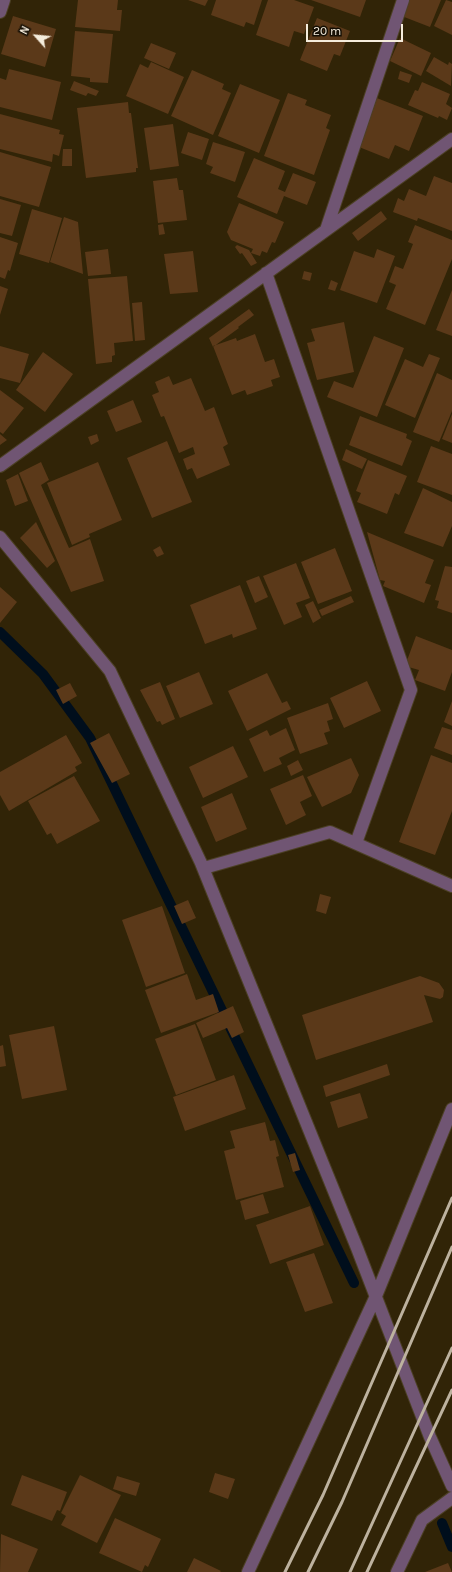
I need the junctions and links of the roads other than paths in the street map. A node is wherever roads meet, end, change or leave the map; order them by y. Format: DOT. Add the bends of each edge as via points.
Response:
graph roads {
  1 [pos="4,0"];
  2 [pos="403,0"];
  3 [pos="0,12"];
  4 [pos="452,139"];
  5 [pos="326,230"];
  6 [pos="266,274"];
  7 [pos="0,466"];
  8 [pos="0,537"];
  9 [pos="356,843"];
  10 [pos="204,868"];
  11 [pos="452,886"];
  12 [pos="452,1109"];
  13 [pos="376,1296"];
  14 [pos="452,1486"];
  15 [pos="452,1498"];
  16 [pos="248,1572"];
  17 [pos="397,1572"];
  1 -- 3 [label="street"];
  2 -- 5 [label="street"];
  4 -- 5 [label="street"];
  5 -- 6 [label="street"];
  6 -- 7 [label="street"];
  6 -- 9 [label="street" via="411,690"];
  8 -- 10 [label="street" via="110,671"];
  9 -- 10 [label="street" via="330,832"];
  9 -- 11 [label="street"];
  10 -- 13 [label="street"];
  12 -- 13 [label="street"];
  13 -- 14 [label="street" via="430,1437"];
  13 -- 16 [label="street"];
  15 -- 17 [label="street" via="422,1520"];
}
